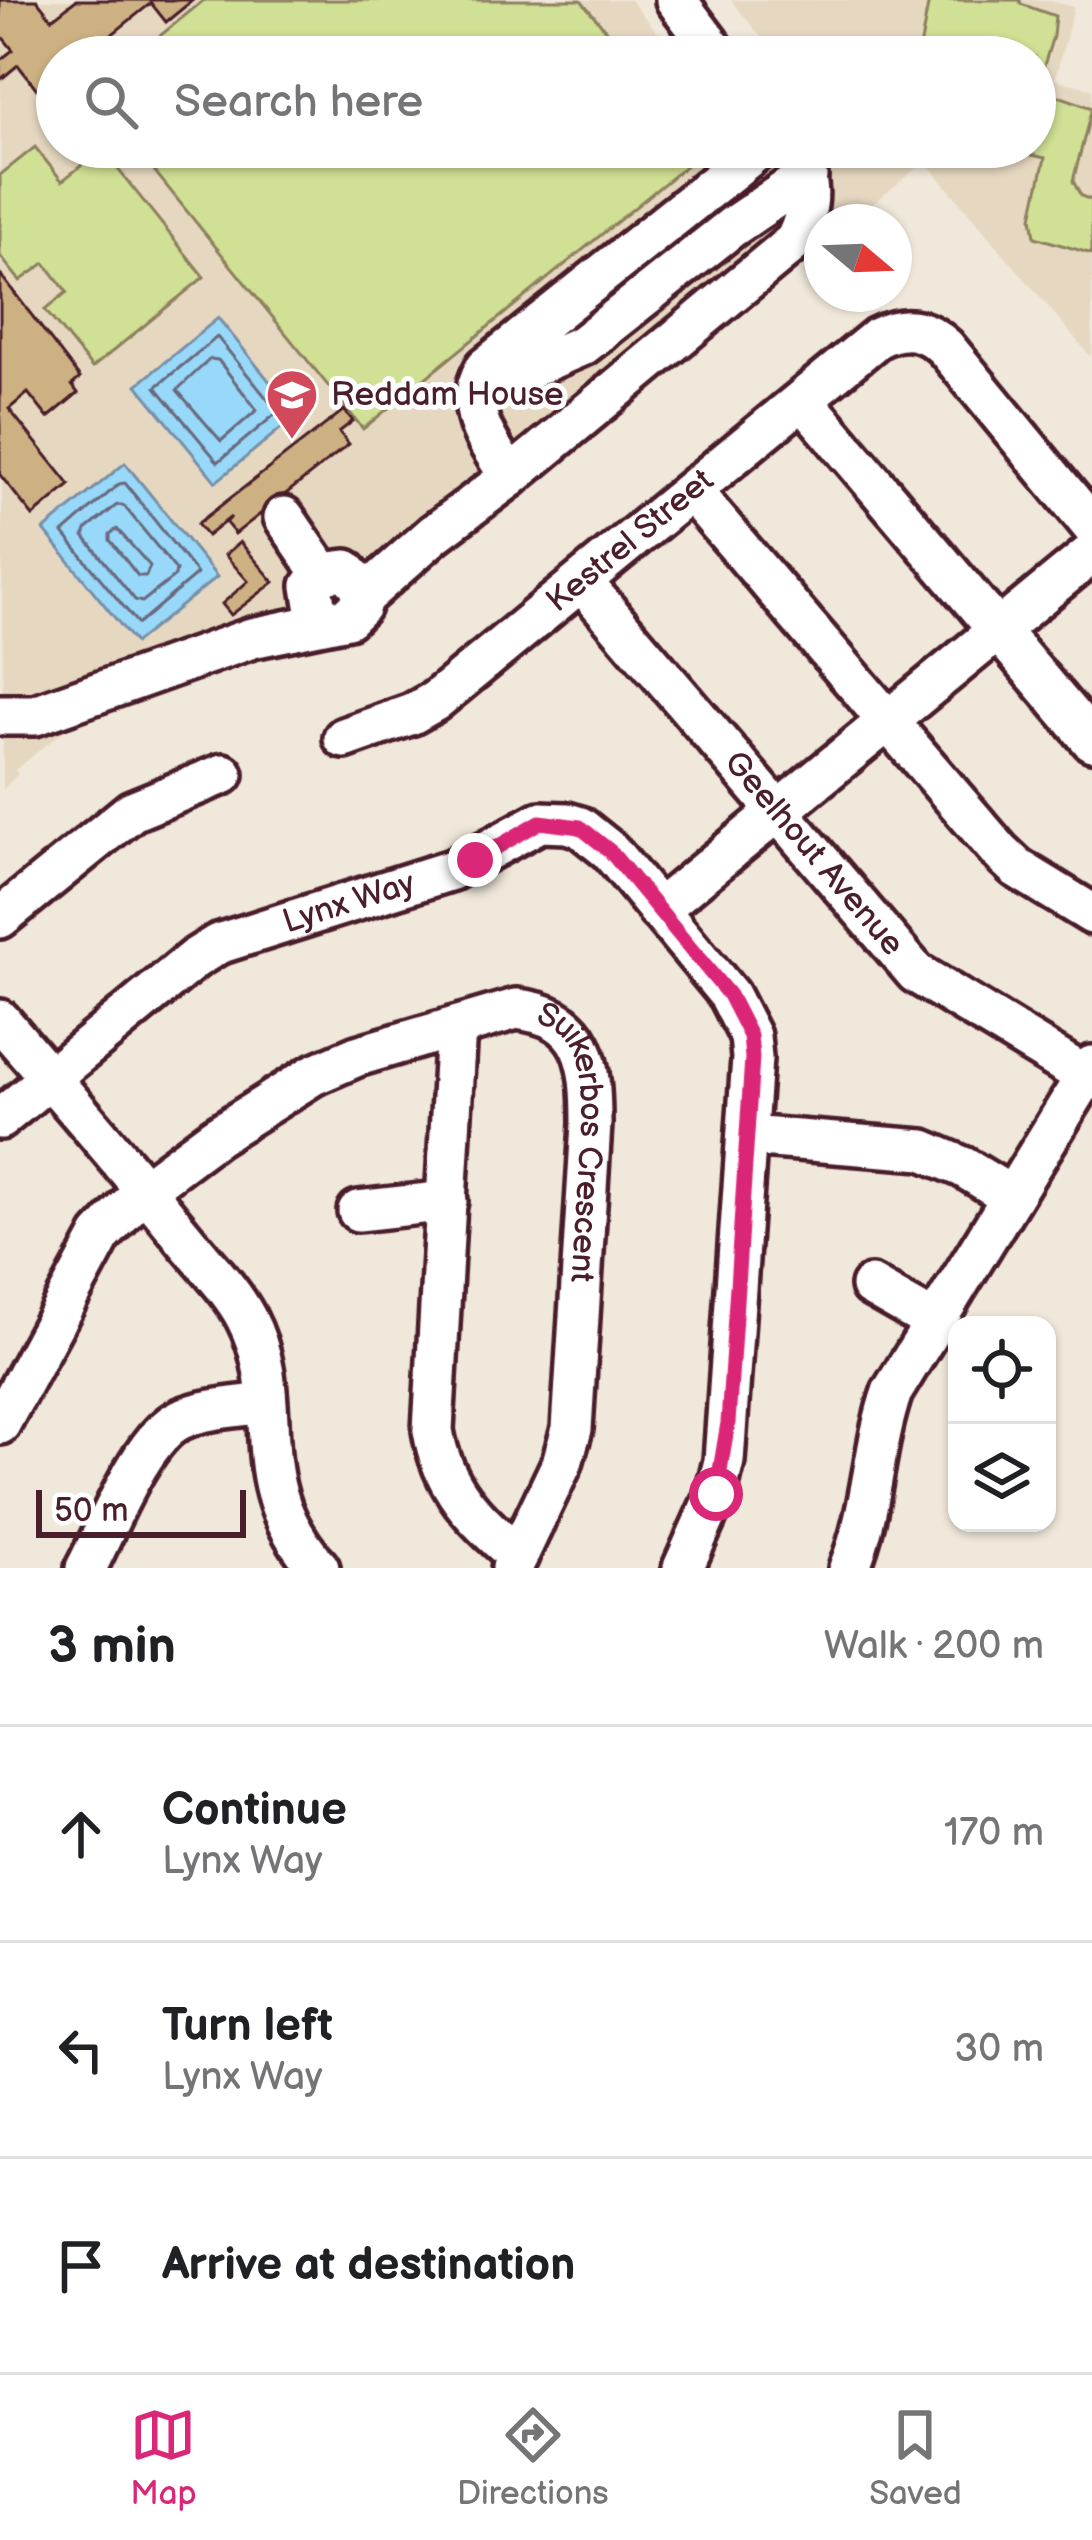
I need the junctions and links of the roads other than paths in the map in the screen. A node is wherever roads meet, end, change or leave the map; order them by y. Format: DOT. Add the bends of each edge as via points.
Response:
graph roads {
  1 [pos="735,168"];
  2 [pos="792,168"];
  3 [pos="800,168"];
  4 [pos="473,398"];
  5 [pos="804,401"];
  6 [pos="510,477"];
  7 [pos="692,492"];
  8 [pos="284,517"];
  9 [pos="1092,526"];
  10 [pos="1092,553"];
  11 [pos="582,582"];
  12 [pos="335,589"];
  13 [pos="1000,632"];
  14 [pos="888,720"];
  15 [pos="6,724"];
  16 [pos="344,738"];
  17 [pos="1092,741"];
  18 [pos="223,774"];
  19 [pos="778,811"];
  20 [pos="658,910"];
  21 [pos="1092,914"];
  22 [pos="0,918"];
  23 [pos="0,1020"];
  24 [pos="456,1027"];
  25 [pos="1090,1074"];
  26 [pos="48,1076"];
  27 [pos="0,1119"];
  28 [pos="747,1136"];
  29 [pos="145,1189"];
  30 [pos="1011,1196"];
  31 [pos="447,1201"];
  32 [pos="358,1211"];
  33 [pos="871,1286"];
  34 [pos="934,1322"];
  35 [pos="264,1402"];
  36 [pos="0,1424"];
  37 [pos="515,1562"];
  38 [pos="96,1564"];
  39 [pos="320,1568"];
  40 [pos="683,1568"];
  41 [pos="849,1568"];
  1 -- 4 [label="street" via="489,363"];
  2 -- 4 [label="street" via="583,345"];
  3 -- 6 [label="street" via="809,205 795,241"];
  4 -- 6 [label="street"];
  5 -- 7 [label="street, Kestrel Street"];
  5 -- 9 [label="street, Kestrel Street" via="877,338 906,328 933,336"];
  5 -- 13 [label="street"];
  6 -- 12 [label="street" via="412,553"];
  7 -- 11 [label="street, Kestrel Street"];
  7 -- 14 [label="street"];
  8 -- 12 [label="street"];
  10 -- 13 [label="street"];
  11 -- 16 [label="street, Kestrel Street" via="435,701"];
  11 -- 19 [label="street, Geelhout Avenue"];
  12 -- 15 [label="street" via="252,638"];
  13 -- 14 [label="street"];
  13 -- 17 [label="street"];
  14 -- 19 [label="street"];
  14 -- 21 [label="street" via="1000,853"];
  18 -- 22 [label="street" via="132,811"];
  19 -- 20 [label="street"];
  19 -- 25 [label="street, Geelhout Avenue" via="916,973"];
  20 -- 26 [label="street, Lynx Way" via="593,836 540,822 452,870 218,944"];
  20 -- 28 [label="street, Lynx Way" via="743,1017 752,1058"];
  23 -- 26 [label="street"];
  24 -- 29 [label="street, Suikerbos Crescent" via="313,1075"];
  24 -- 31 [label="street"];
  24 -- 37 [label="street, Suikerbos Crescent" via="516,1009 538,1011 578,1038 591,1081 572,1429"];
  25 -- 30 [label="street"];
  26 -- 27 [label="street, Lynx Way"];
  26 -- 29 [label="street"];
  28 -- 30 [label="street" via="923,1150"];
  28 -- 40 [label="street, Lynx Way" via="724,1461"];
  29 -- 35 [label="street" via="243,1312 260,1358"];
  29 -- 36 [label="street, Suikerbos Crescent" via="101,1236"];
  30 -- 34 [label="street"];
  31 -- 32 [label="street"];
  31 -- 37 [label="street" via="433,1403 438,1457 455,1495"];
  33 -- 34 [label="street"];
  34 -- 41 [label="street" via="892,1392 872,1500"];
  35 -- 38 [label="street" via="190,1415 163,1430"];
  35 -- 39 [label="street" via="274,1491"];
}
